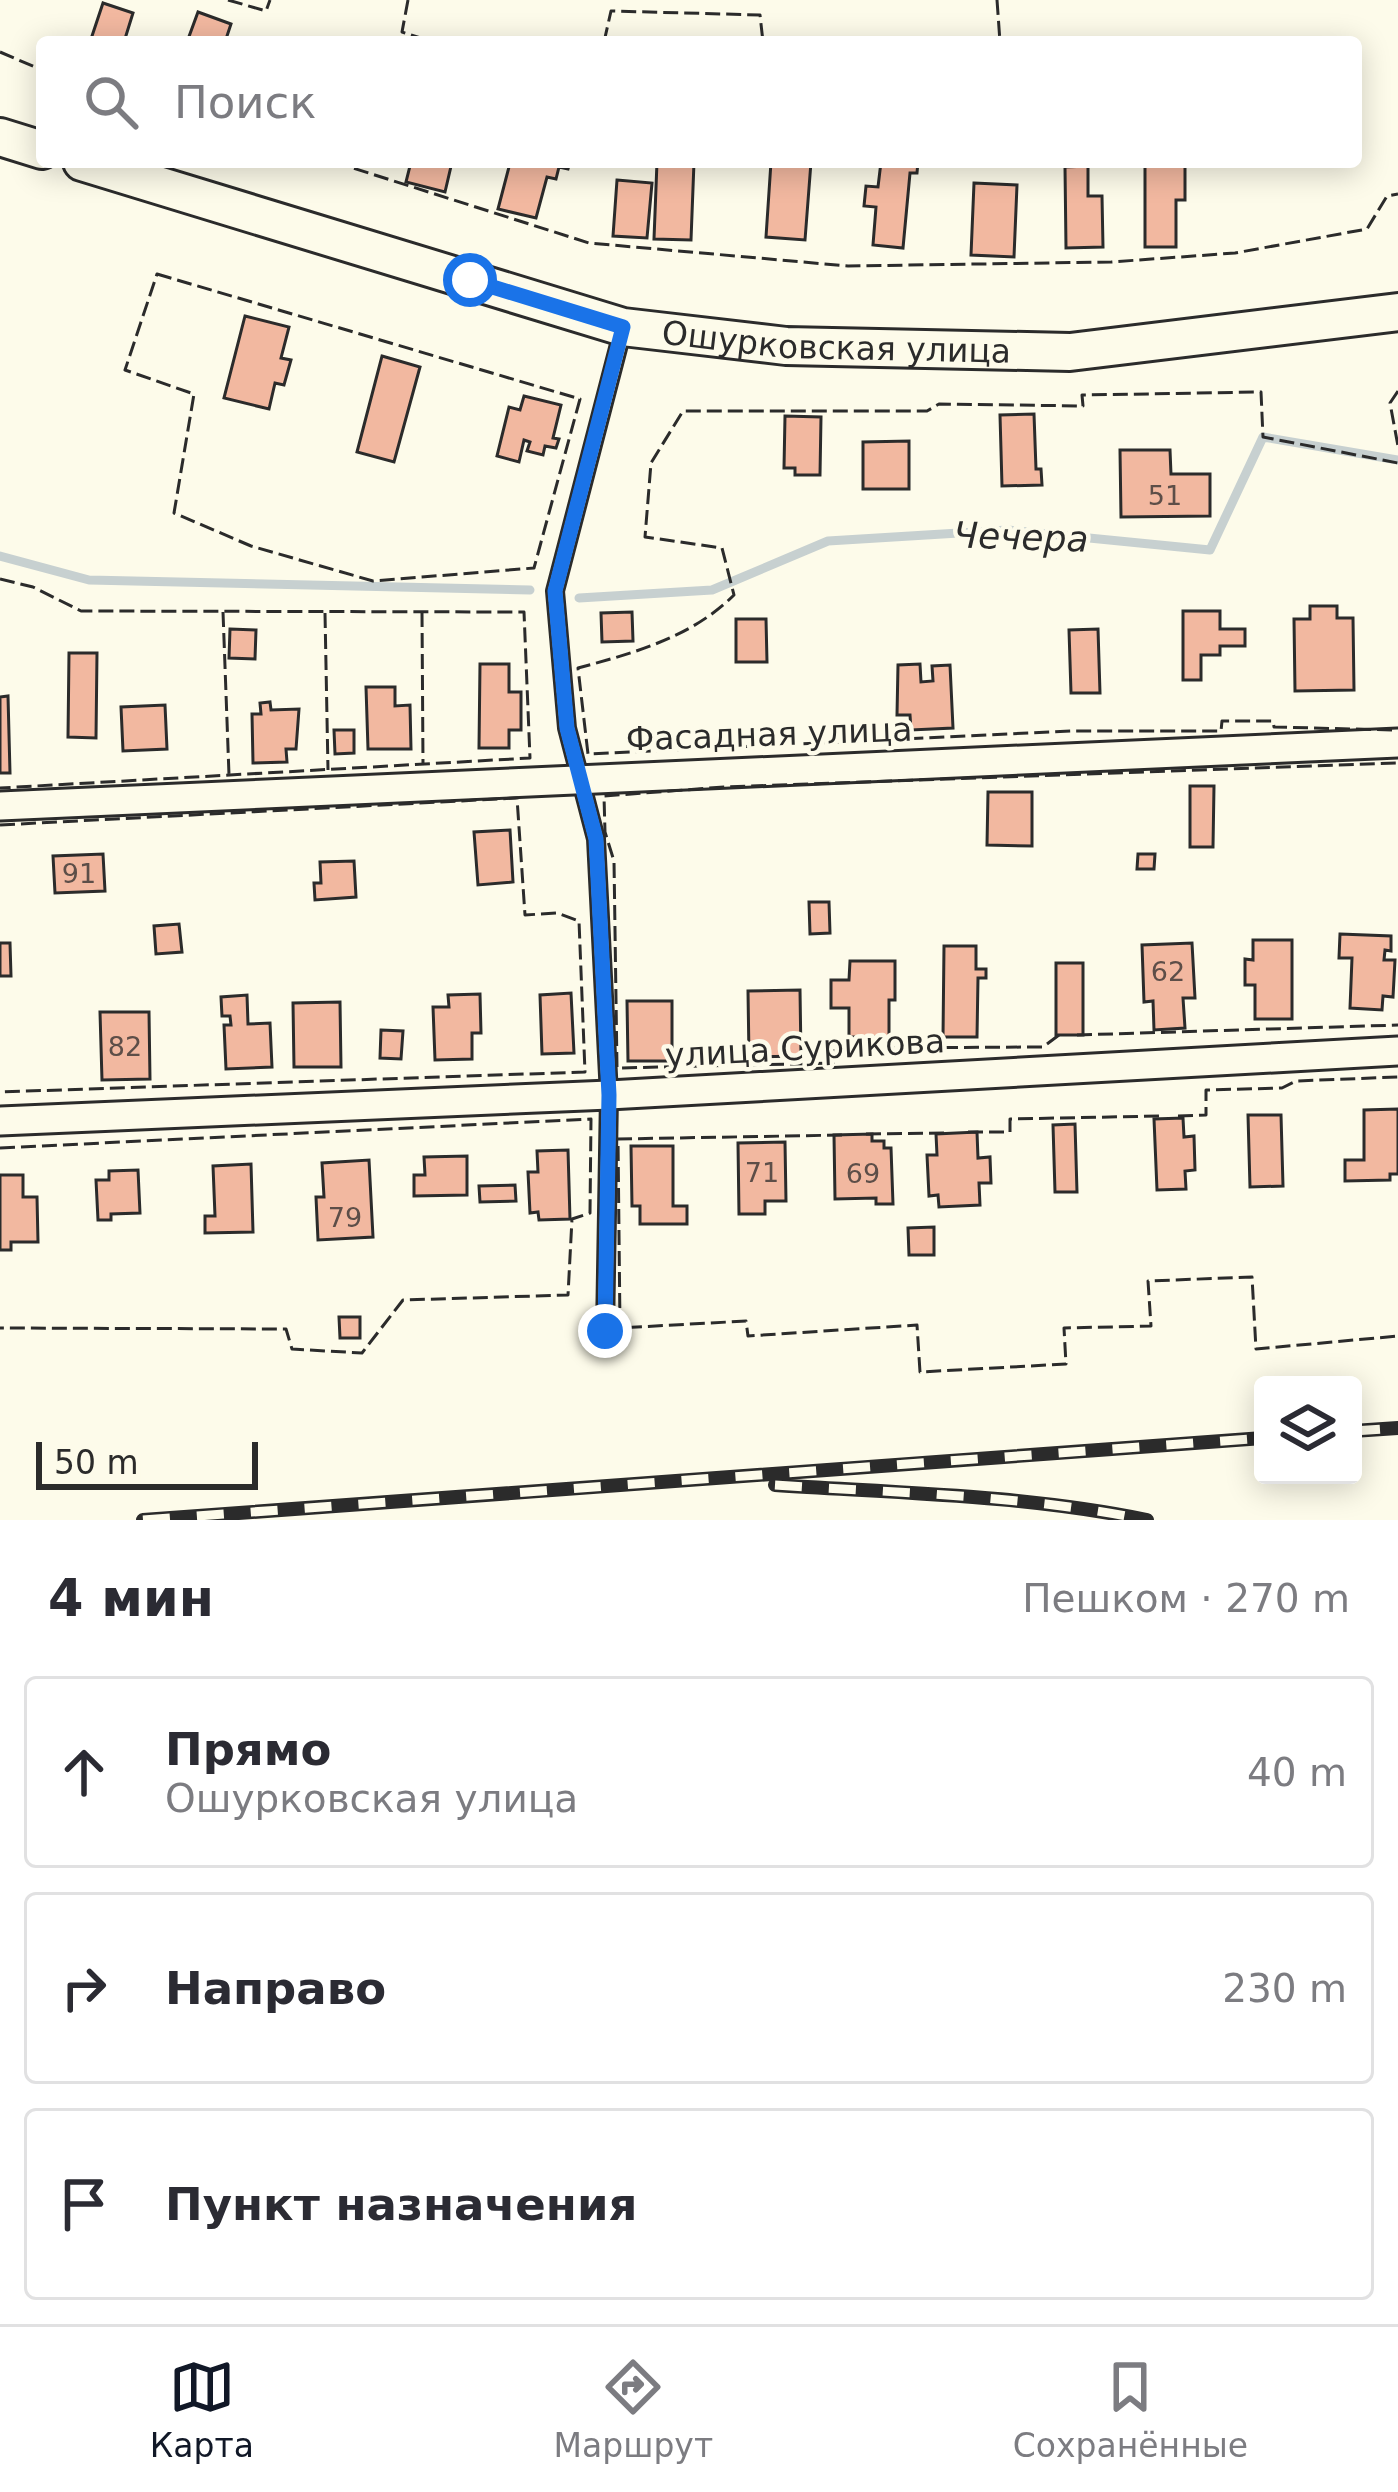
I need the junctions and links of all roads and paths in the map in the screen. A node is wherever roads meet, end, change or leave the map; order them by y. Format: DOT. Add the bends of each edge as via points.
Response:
graph roads {
  1 [pos="0,137"];
  2 [pos="36,148"];
  3 [pos="102,168"];
  4 [pos="1398,313"];
  5 [pos="623,327"];
  6 [pos="1398,743"];
  7 [pos="581,778"];
  8 [pos="0,806"];
  9 [pos="1398,1051"];
  10 [pos="609,1095"];
  11 [pos="0,1121"];
  12 [pos="605,1331"];
  1 -- 2 [label="street"];
  3 -- 5 [label="street, Ошурковская улица"];
  4 -- 5 [label="street, Ошурковская улица" via="1070,352 786,346"];
  5 -- 7 [label="lane" via="555,591 567,728"];
  6 -- 7 [label="street, Фасадная улица"];
  7 -- 8 [label="street, Фасадная улица"];
  7 -- 10 [label="lane" via="596,839"];
  9 -- 10 [label="street, улица Сурикова"];
  10 -- 11 [label="street, улица Сурикова"];
  10 -- 12 [label="lane"];
}
